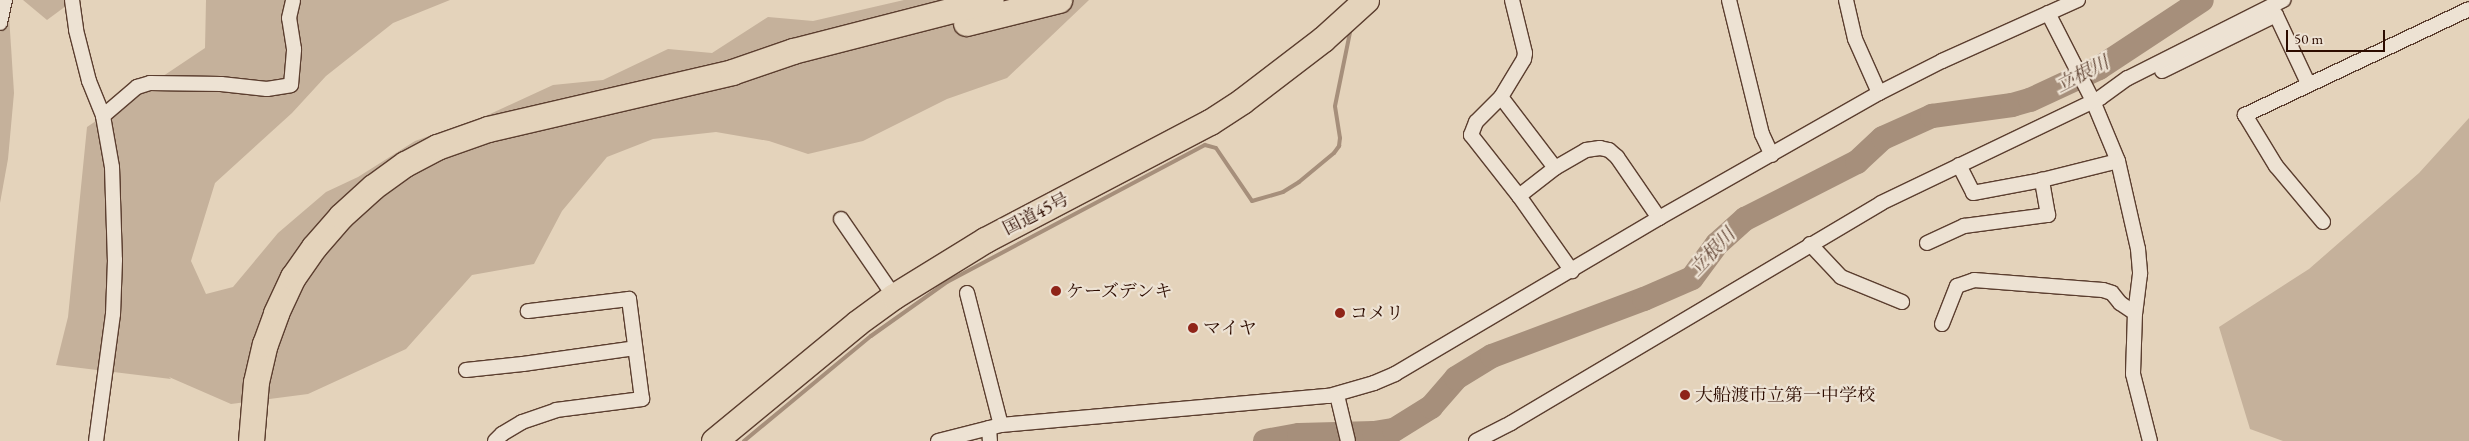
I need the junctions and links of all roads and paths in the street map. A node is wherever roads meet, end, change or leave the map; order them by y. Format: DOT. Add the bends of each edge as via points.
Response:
graph roads {
  1 [pos="5,0"];
  2 [pos="72,0"];
  3 [pos="293,0"];
  4 [pos="991,0"];
  5 [pos="1059,0"];
  6 [pos="1366,0"];
  7 [pos="1512,0"];
  8 [pos="1729,0"];
  9 [pos="1846,0"];
  10 [pos="2078,0"];
  11 [pos="2283,0"];
  12 [pos="2469,9"];
  13 [pos="2048,13"];
  14 [pos="0,23"];
  15 [pos="732,72"];
  16 [pos="2309,85"];
  17 [pos="1879,93"];
  18 [pos="1501,97"];
  19 [pos="2095,99"];
  20 [pos="103,116"];
  21 [pos="1772,155"];
  22 [pos="2118,161"];
  23 [pos="1959,165"];
  24 [pos="1555,168"];
  25 [pos="2042,180"];
  26 [pos="1518,196"];
  27 [pos="1659,218"];
  28 [pos="841,219"];
  29 [pos="2322,222"];
  30 [pos="1927,243"];
  31 [pos="1810,244"];
  32 [pos="1572,271"];
  33 [pos="967,293"];
  34 [pos="894,296"];
  35 [pos="1902,302"];
  36 [pos="528,311"];
  37 [pos="2135,313"];
  38 [pos="1942,324"];
  39 [pos="635,348"];
  40 [pos="466,370"];
  41 [pos="1337,395"];
  42 [pos="993,431"];
  43 [pos="96,441"];
  44 [pos="251,441"];
  45 [pos="495,441"];
  46 [pos="714,441"];
  47 [pos="938,441"];
  48 [pos="1348,441"];
  49 [pos="1476,441"];
  50 [pos="2150,441"];
  1 -- 14 [label="street"];
  2 -- 20 [label="street" via="89,81"];
  3 -- 20 [label="street" via="289,18 294,49 291,86 267,89 221,84 150,83 137,87"];
  4 -- 15 [label="highway" via="793,51"];
  5 -- 15 [label="highway" via="800,66"];
  6 -- 34 [label="highway, 国道45号" via="1323,39 1210,122 985,240"];
  7 -- 18 [label="street" via="1526,53"];
  8 -- 21 [label="street" via="1762,134"];
  9 -- 17 [label="street" via="1855,39"];
  10 -- 13 [label="street"];
  11 -- 19 [label="street" via="2128,78"];
  12 -- 16 [label="street"];
  13 -- 17 [label="street"];
  13 -- 19 [label="street"];
  15 -- 44 [label="highway" via="488,129 437,147 405,164 373,187 341,216 293,277 265,344 256,382"];
  16 -- 19 [label="street" via="2276,15 2128,88"];
  16 -- 29 [label="street" via="2245,115 2276,166"];
  17 -- 21 [label="street"];
  18 -- 24 [label="street"];
  18 -- 26 [label="street" via="1476,122 1470,135"];
  19 -- 22 [label="street"];
  19 -- 23 [label="street"];
  20 -- 43 [label="street" via="112,167 113,314"];
  21 -- 27 [label="street"];
  22 -- 25 [label="street"];
  22 -- 37 [label="street" via="2138,249 2140,274"];
  23 -- 25 [label="street" via="1973,193"];
  23 -- 31 [label="street" via="1880,203"];
  24 -- 26 [label="street"];
  24 -- 27 [label="street" via="1586,150 1609,150"];
  25 -- 30 [label="street" via="2048,215 1964,226"];
  26 -- 32 [label="street"];
  27 -- 32 [label="street"];
  28 -- 34 [label="street"];
  31 -- 35 [label="street" via="1841,278"];
  31 -- 49 [label="street"];
  32 -- 41 [label="street" via="1395,374"];
  33 -- 42 [label="street"];
  34 -- 46 [label="highway, 国道45号"];
  36 -- 39 [label="street" via="629,300"];
  37 -- 38 [label="street" via="2120,303 2112,292 2104,290 1974,280 1957,286"];
  37 -- 50 [label="street" via="2133,374"];
  39 -- 40 [label="street"];
  39 -- 45 [label="street" via="642,399 556,410 522,422"];
  41 -- 42 [label="street"];
  41 -- 48 [label="street"];
  42 -- 47 [label="street"];
}
